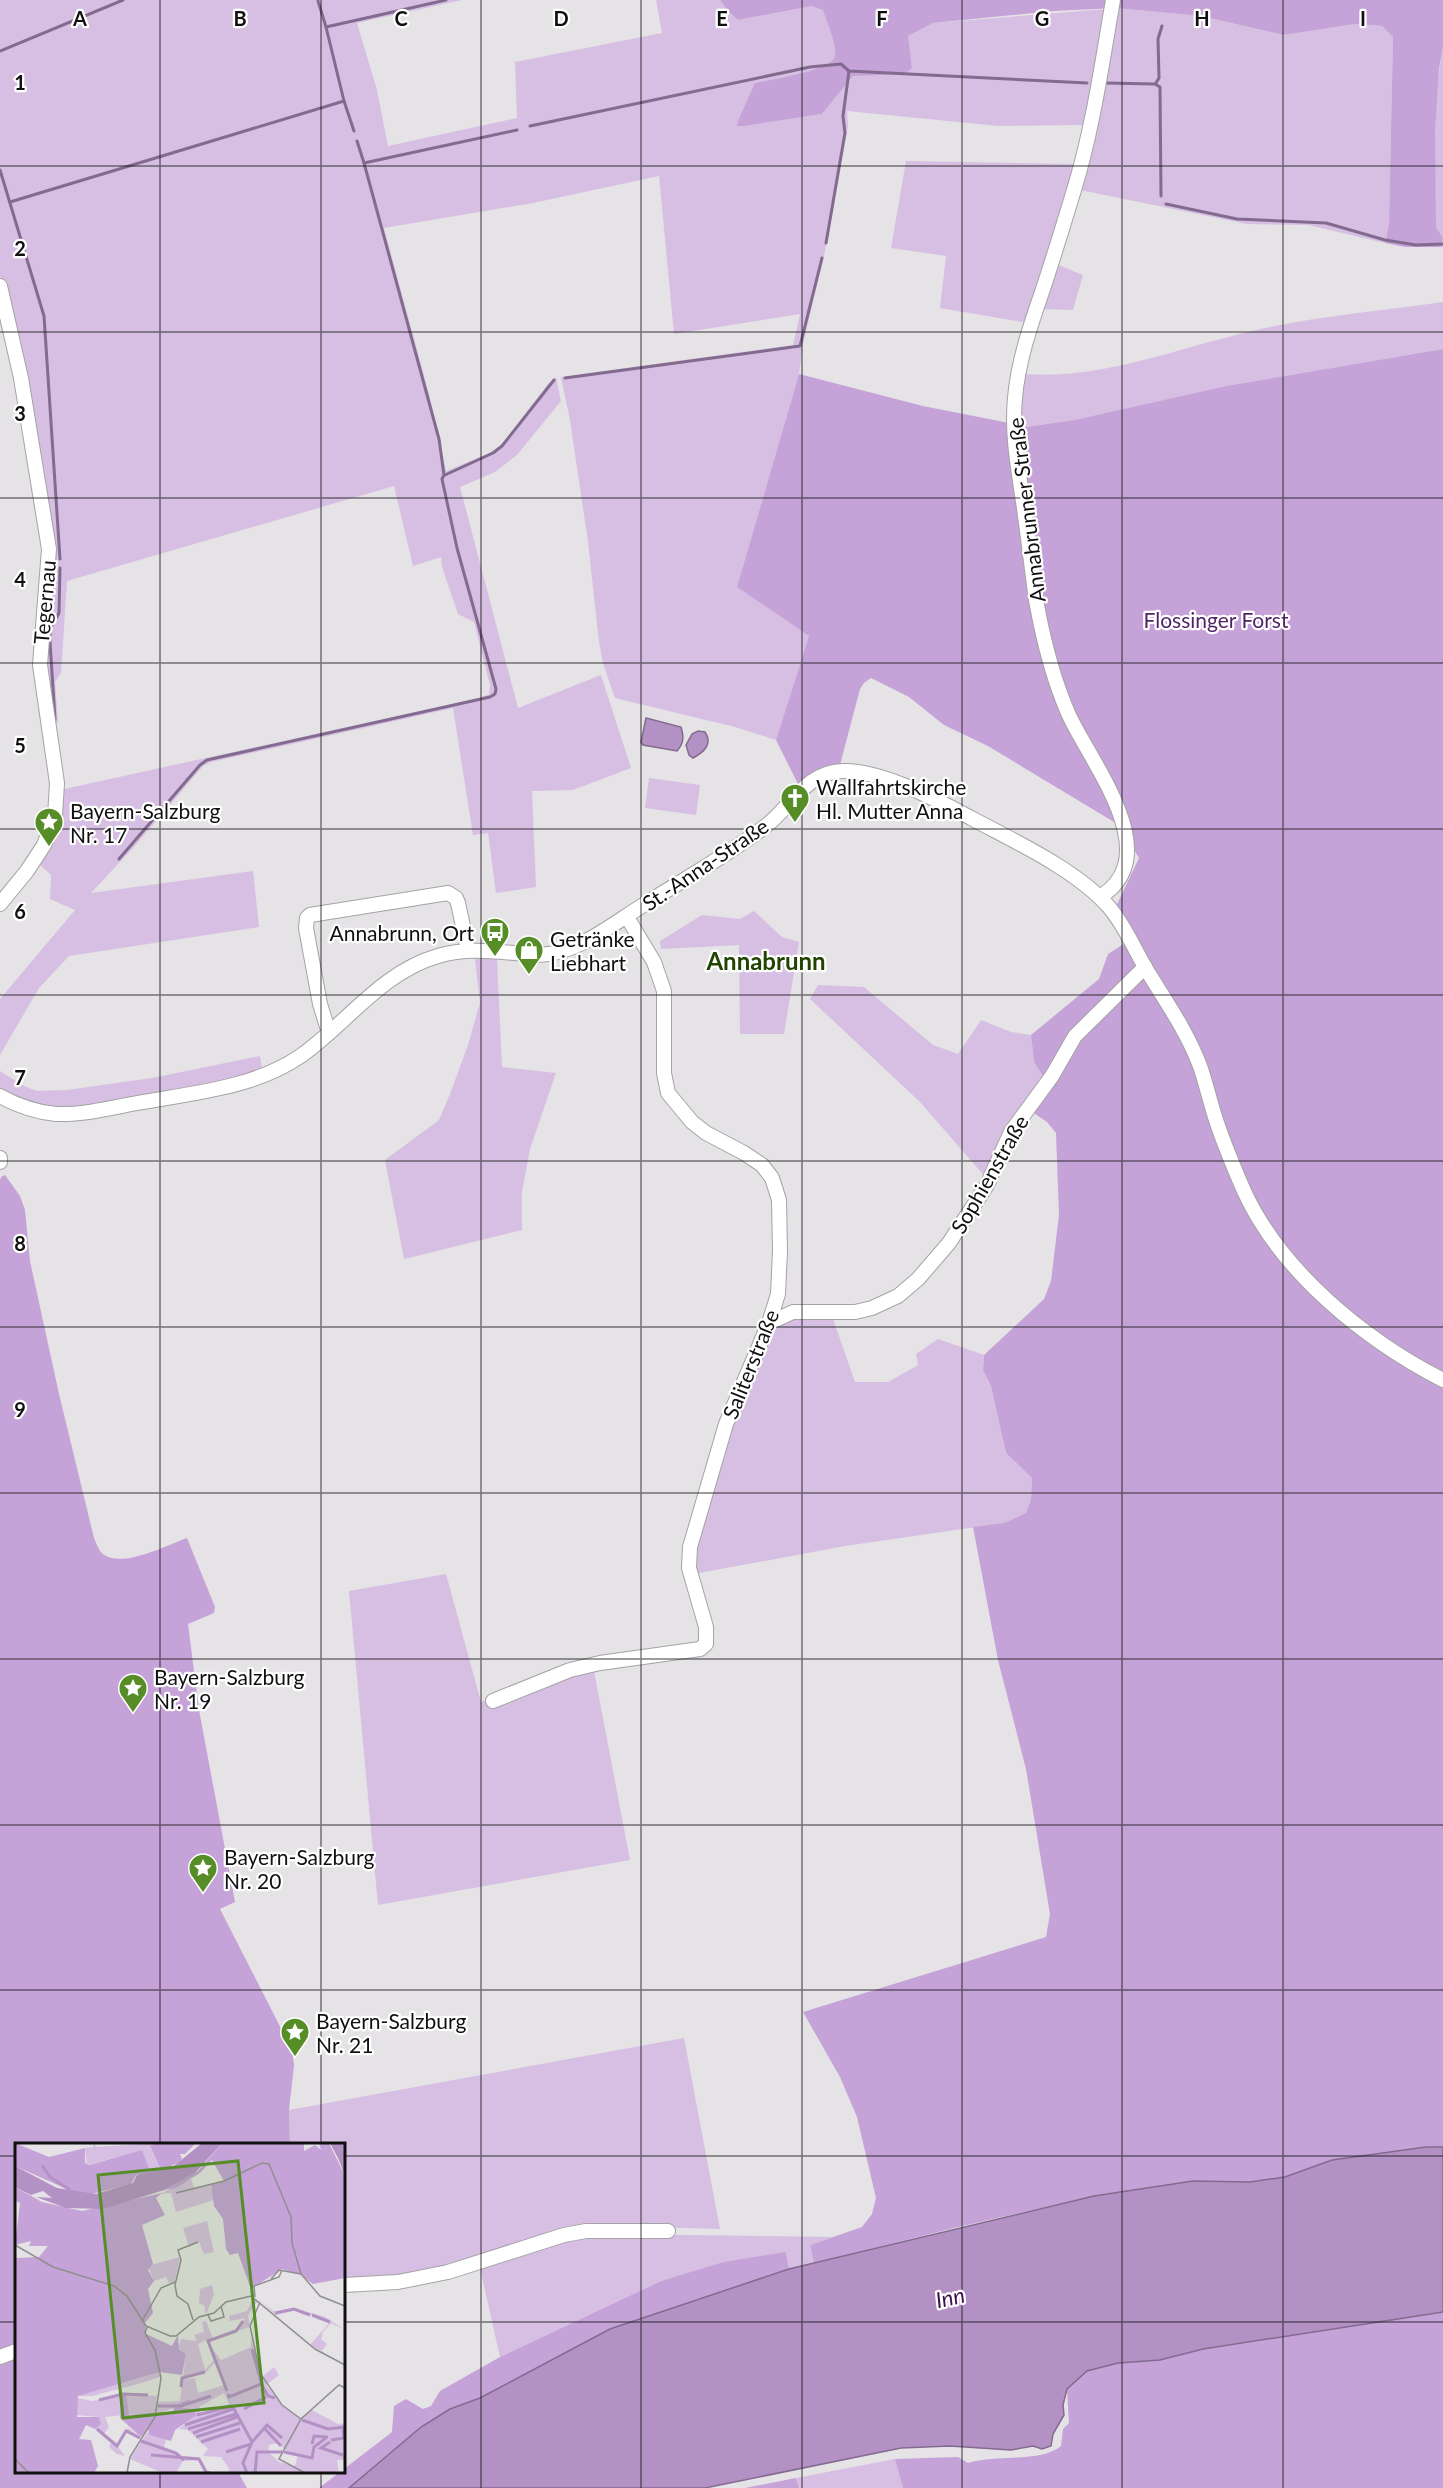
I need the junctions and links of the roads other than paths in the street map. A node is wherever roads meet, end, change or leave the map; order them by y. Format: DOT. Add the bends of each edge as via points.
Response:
graph roads {
  1 [pos="1113,0"];
  2 [pos="0,286"];
  3 [pos="1100,897"];
  4 [pos="0,904"];
  5 [pos="627,917"];
  6 [pos="468,950"];
  7 [pos="1145,967"];
  8 [pos="329,1033"];
  9 [pos="0,1096"];
  10 [pos="778,1294"];
  11 [pos="793,1312"];
  12 [pos="769,1323"];
  13 [pos="1443,1380"];
  14 [pos="493,1701"];
  15 [pos="668,2231"];
  16 [pos="345,2285"];
  17 [pos="15,2351"];
  18 [pos="0,2357"];
  1 -- 3 [label="street, Annabrunner Straße" via="1075,186 1018,370 1014,422 1047,659 1069,715 1119,808 1127,836 1123,870 1111,890"];
  2 -- 4 [label="street, Tegernau" via="21,378 49,549 40,665 57,783 55,816 44,845"];
  3 -- 5 [label="street, St.-Anna-Straße" via="1040,855 952,808 884,778 842,771 810,783 771,822"];
  3 -- 7 [label="street, St.-Anna-Straße" via="1128,933"];
  5 -- 6 [label="street, St.-Anna-Straße" via="582,943 548,955"];
  5 -- 10 [label="street, Saliterstraße" via="654,962 664,991 664,1073 668,1093 692,1122 755,1159 772,1178 780,1214"];
  6 -- 8 [label="street, St.-Anna-Straße" via="438,955 397,975"];
  6 -- 8 [label="street" via="458,903 448,893 310,915 306,928"];
  7 -- 11 [label="street, Sophienstraße" via="1075,1036 1052,1076 1011,1132 987,1185 949,1243 918,1279 898,1296 872,1308 855,1312"];
  7 -- 13 [label="street, St.-Anna-Straße" via="1188,1039 1238,1175 1271,1237 1338,1308 1393,1351"];
  8 -- 9 [label="street, St.-Anna-Straße" via="301,1056 272,1071 212,1090 68,1114 39,1112"];
  10 -- 11 [label="street"];
  10 -- 12 [label="street, Saliterstraße"];
  11 -- 12 [label="street, Sophienstraße"];
  12 -- 14 [label="street, Saliterstraße" via="726,1424 690,1547 689,1568 706,1627 706,1644 700,1649 570,1670"];
  15 -- 16 [label="street" via="586,2231 448,2272 398,2282"];
  17 -- 18 [label="street"];
}
